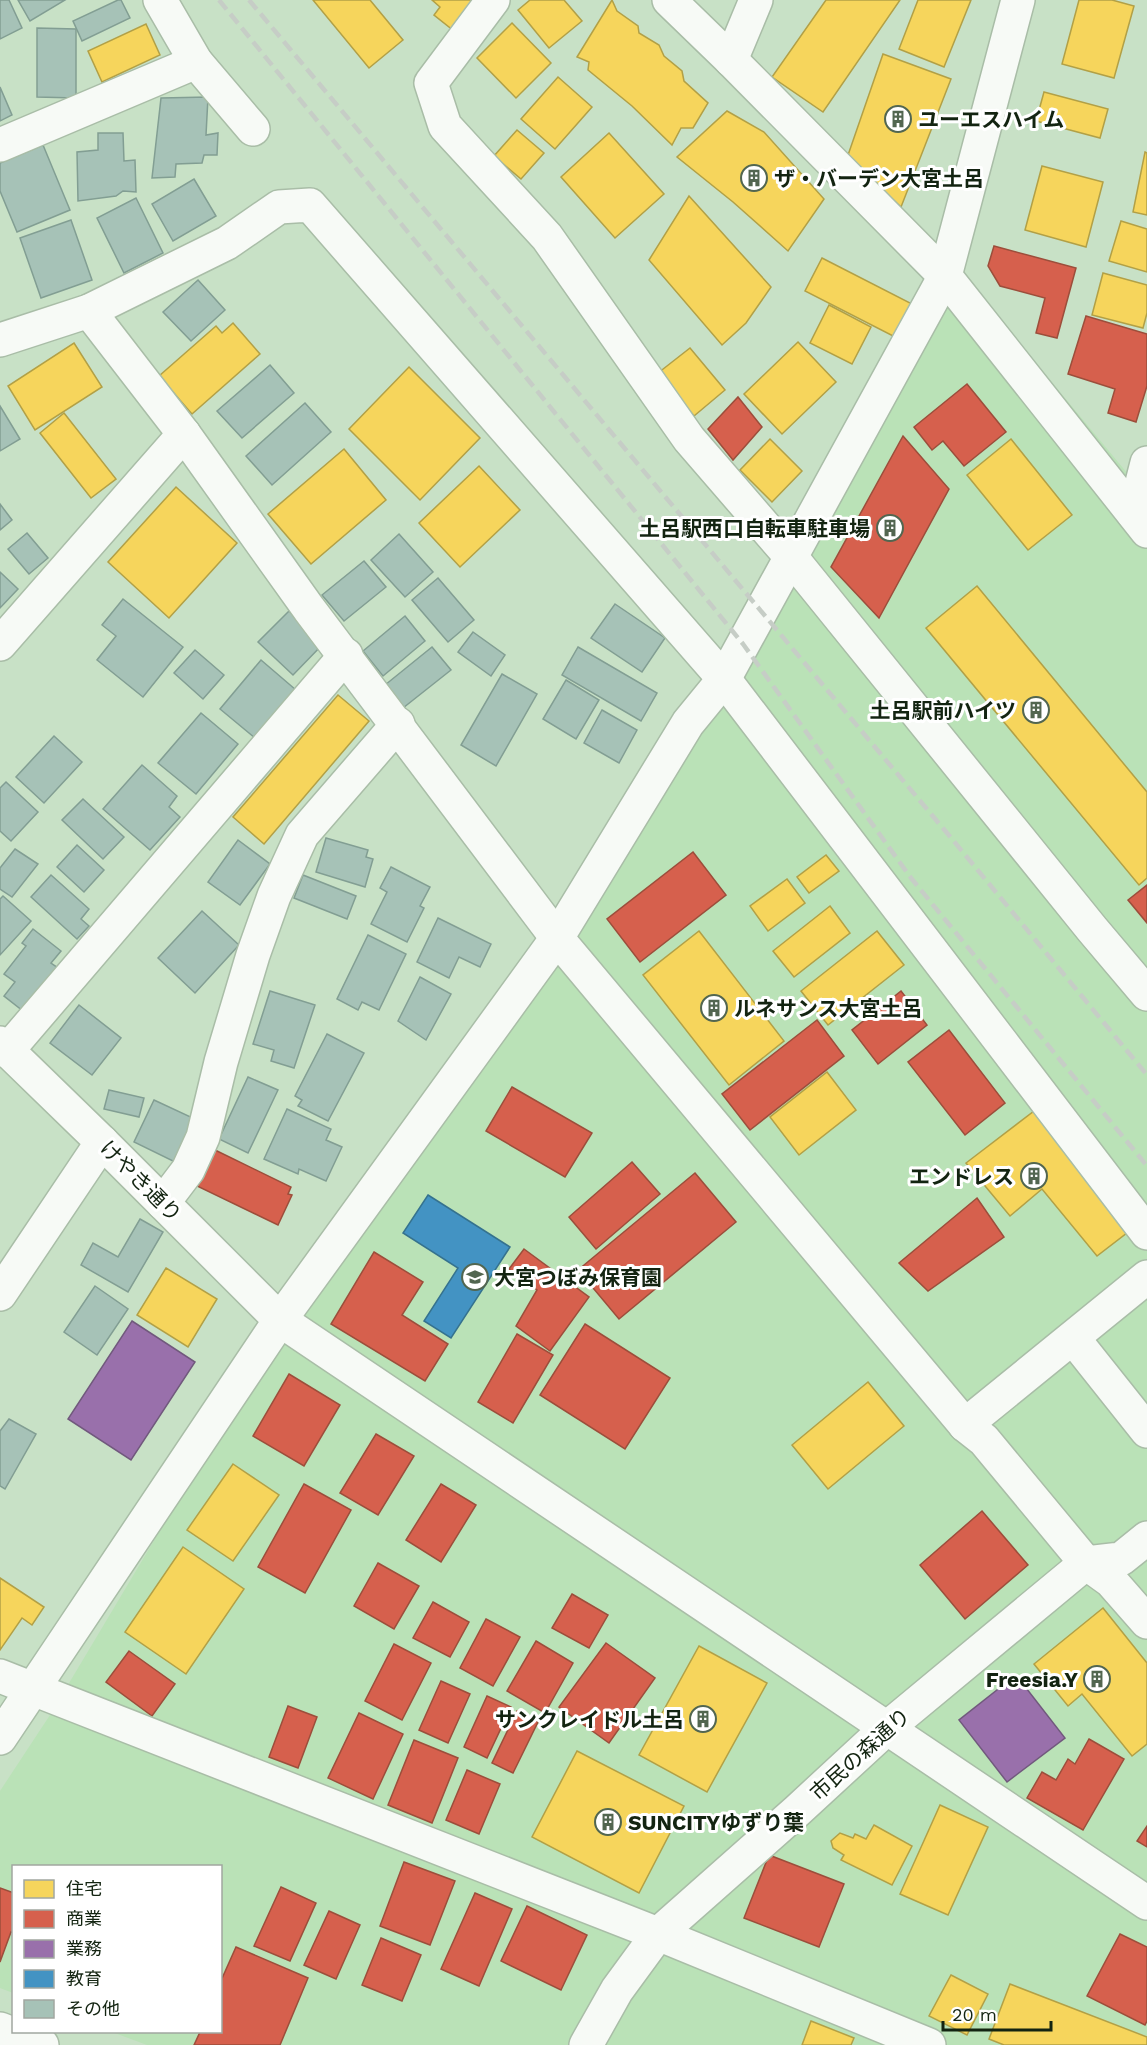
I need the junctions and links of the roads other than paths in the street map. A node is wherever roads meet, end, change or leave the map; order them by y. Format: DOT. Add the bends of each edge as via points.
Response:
graph roads {
  1 [pos="160,0"];
  2 [pos="493,0"];
  3 [pos="669,0"];
  4 [pos="756,0"];
  5 [pos="1018,0"];
  6 [pos="731,60"];
  7 [pos="196,62"];
  8 [pos="253,129"];
  9 [pos="0,145"];
  10 [pos="945,276"];
  11 [pos="88,311"];
  12 [pos="0,340"];
  13 [pos="184,434"];
  14 [pos="1147,464"];
  15 [pos="1140,522"];
  16 [pos="791,557"];
  17 [pos="0,644"];
  18 [pos="346,655"];
  19 [pos="724,679"];
  20 [pos="398,724"];
  21 [pos="557,938"];
  22 [pos="1147,994"];
  23 [pos="4,1047"];
  24 [pos="102,1142"];
  25 [pos="163,1203"];
  26 [pos="1147,1233"];
  27 [pos="1147,1277"];
  28 [pos="0,1294"];
  29 [pos="280,1320"];
  30 [pos="1073,1338"];
  31 [pos="964,1425"];
  32 [pos="1147,1431"];
  33 [pos="1147,1538"];
  34 [pos="1086,1563"];
  35 [pos="1147,1622"];
  36 [pos="0,1676"];
  37 [pos="33,1689"];
  38 [pos="888,1728"];
  39 [pos="0,1738"];
  40 [pos="1147,1903"];
  41 [pos="658,1934"];
  42 [pos="0,2029"];
  43 [pos="42,2045"];
  44 [pos="586,2045"];
  45 [pos="929,2045"];
  1 -- 7 [label="street"];
  2 -- 16 [label="street" via="431,83 445,126 547,237 689,439"];
  3 -- 6 [label="street"];
  4 -- 6 [label="street"];
  5 -- 10 [label="street"];
  6 -- 10 [label="street"];
  7 -- 8 [label="street"];
  7 -- 9 [label="street"];
  10 -- 15 [label="street"];
  10 -- 16 [label="street"];
  11 -- 12 [label="street"];
  11 -- 13 [label="street"];
  11 -- 19 [label="street" via="227,243 279,207 310,205"];
  13 -- 17 [label="street"];
  13 -- 18 [label="street"];
  14 -- 15 [label="street"];
  16 -- 19 [label="street"];
  16 -- 22 [label="street"];
  18 -- 20 [label="street"];
  18 -- 23 [label="street"];
  19 -- 21 [label="street" via="688,723"];
  19 -- 26 [label="street"];
  20 -- 21 [label="street"];
  20 -- 25 [label="street" via="302,835 253,955 203,1137 188,1170"];
  21 -- 29 [label="street"];
  21 -- 31 [label="street"];
  23 -- 24 [label="street, けやき通り"];
  24 -- 25 [label="street, けやき通り"];
  24 -- 28 [label="street"];
  25 -- 29 [label="street, けやき通り"];
  27 -- 30 [label="street"];
  29 -- 37 [label="street"];
  29 -- 38 [label="street, けやき通り"];
  30 -- 31 [label="street"];
  30 -- 32 [label="street"];
  31 -- 34 [label="street" via="984,1440"];
  33 -- 34 [label="street" via="1121,1559"];
  34 -- 35 [label="street" via="1111,1581"];
  34 -- 38 [label="street, 市民の森通り"];
  36 -- 37 [label="street"];
  37 -- 39 [label="street"];
  37 -- 41 [label="street"];
  38 -- 40 [label="street, けやき通り"];
  38 -- 41 [label="street, 市民の森通り"];
  41 -- 44 [label="street, 市民の森通り" via="617,1990"];
  41 -- 45 [label="street"];
  42 -- 43 [label="street"];
}
